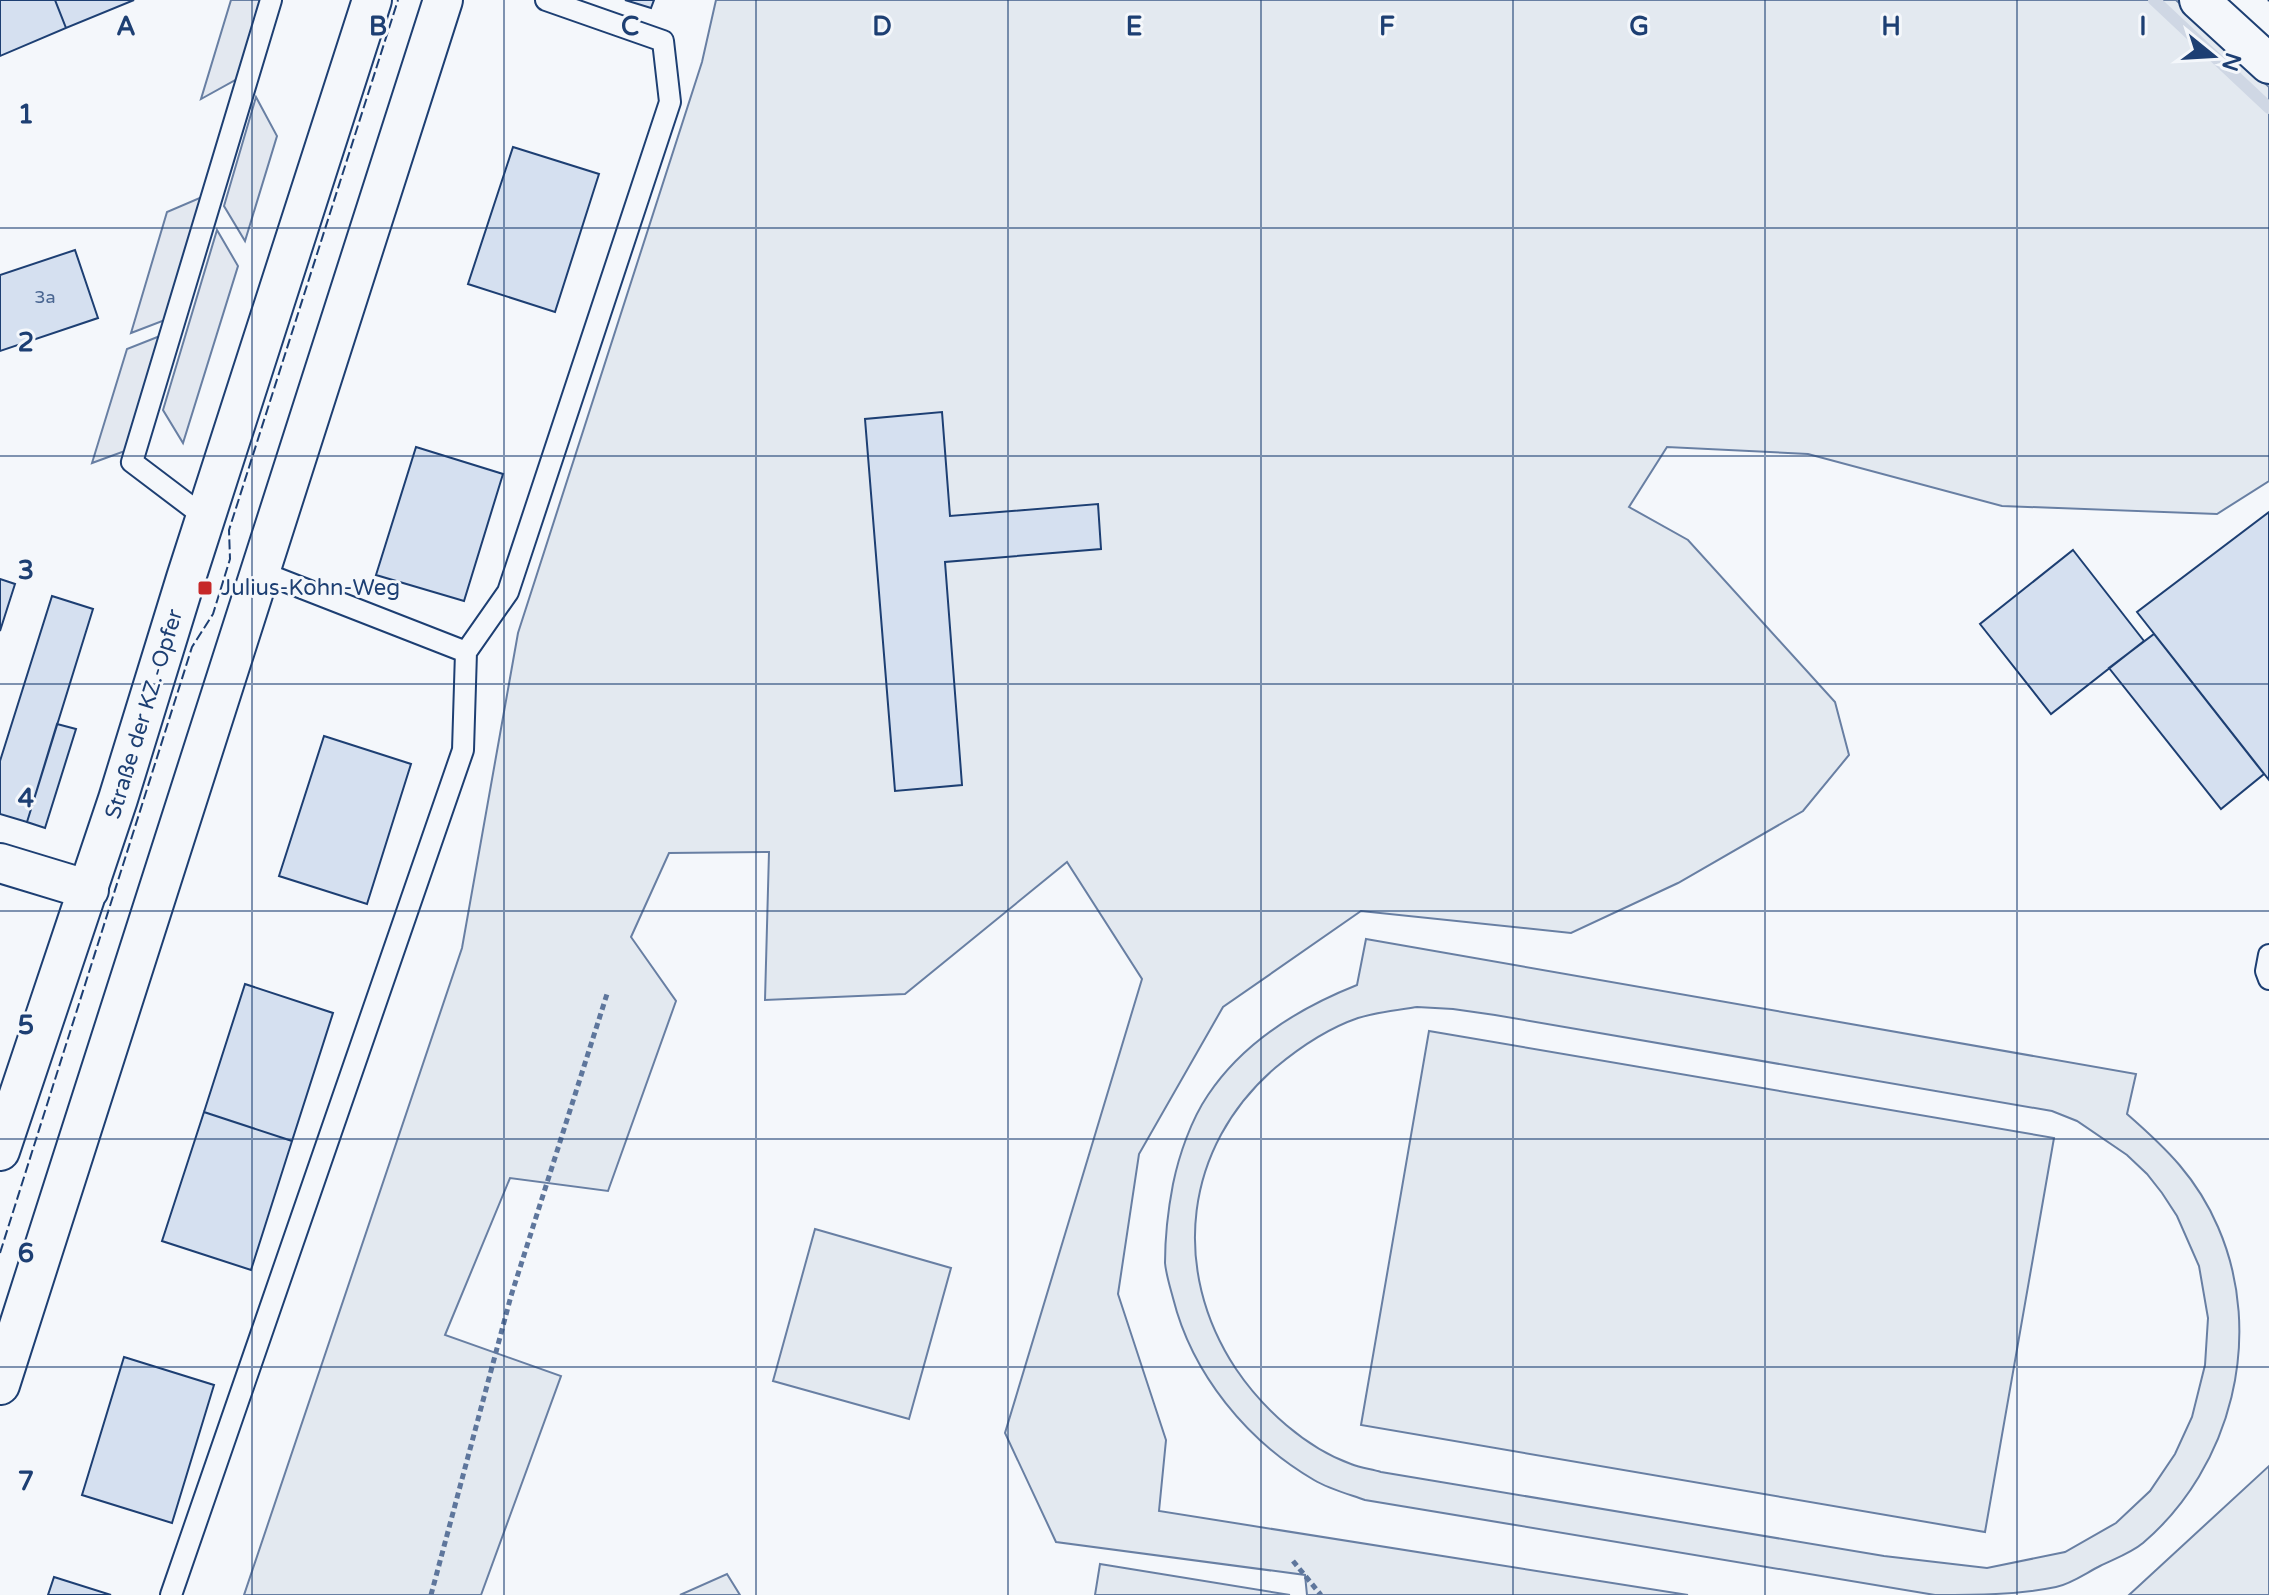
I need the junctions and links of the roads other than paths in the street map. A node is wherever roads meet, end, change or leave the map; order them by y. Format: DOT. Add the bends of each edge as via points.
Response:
graph roads {
  1 [pos="271,0"];
  2 [pos="372,0"];
  3 [pos="443,0"];
  4 [pos="546,0"];
  5 [pos="2199,0"];
  6 [pos="2269,64"];
  7 [pos="206,518"];
  8 [pos="261,572"];
  9 [pos="466,652"];
  10 [pos="0,863"];
  11 [pos="89,890"];
  12 [pos="2269,955"];
  13 [pos="2269,979"];
  14 [pos="0,1151"];
  15 [pos="0,1385"];
  16 [pos="171,1595"];
  1 -- 7 [label="lane" via="132,462"];
  2 -- 7 [label="street, Straße der KZ.-Opfer"];
  3 -- 8 [label="street"];
  4 -- 9 [label="lane" via="663,41 670,102 508,592"];
  5 -- 6 [label="street"];
  7 -- 11 [label="street, Straße der KZ.-Opfer"];
  8 -- 9 [label="lane"];
  8 -- 15 [label="street"];
  9 -- 16 [label="lane" via="463,750"];
  10 -- 11 [label="street"];
  11 -- 14 [label="street, Straße der KZ.-Opfer"];
  12 -- 13 [label="lane"];
}
